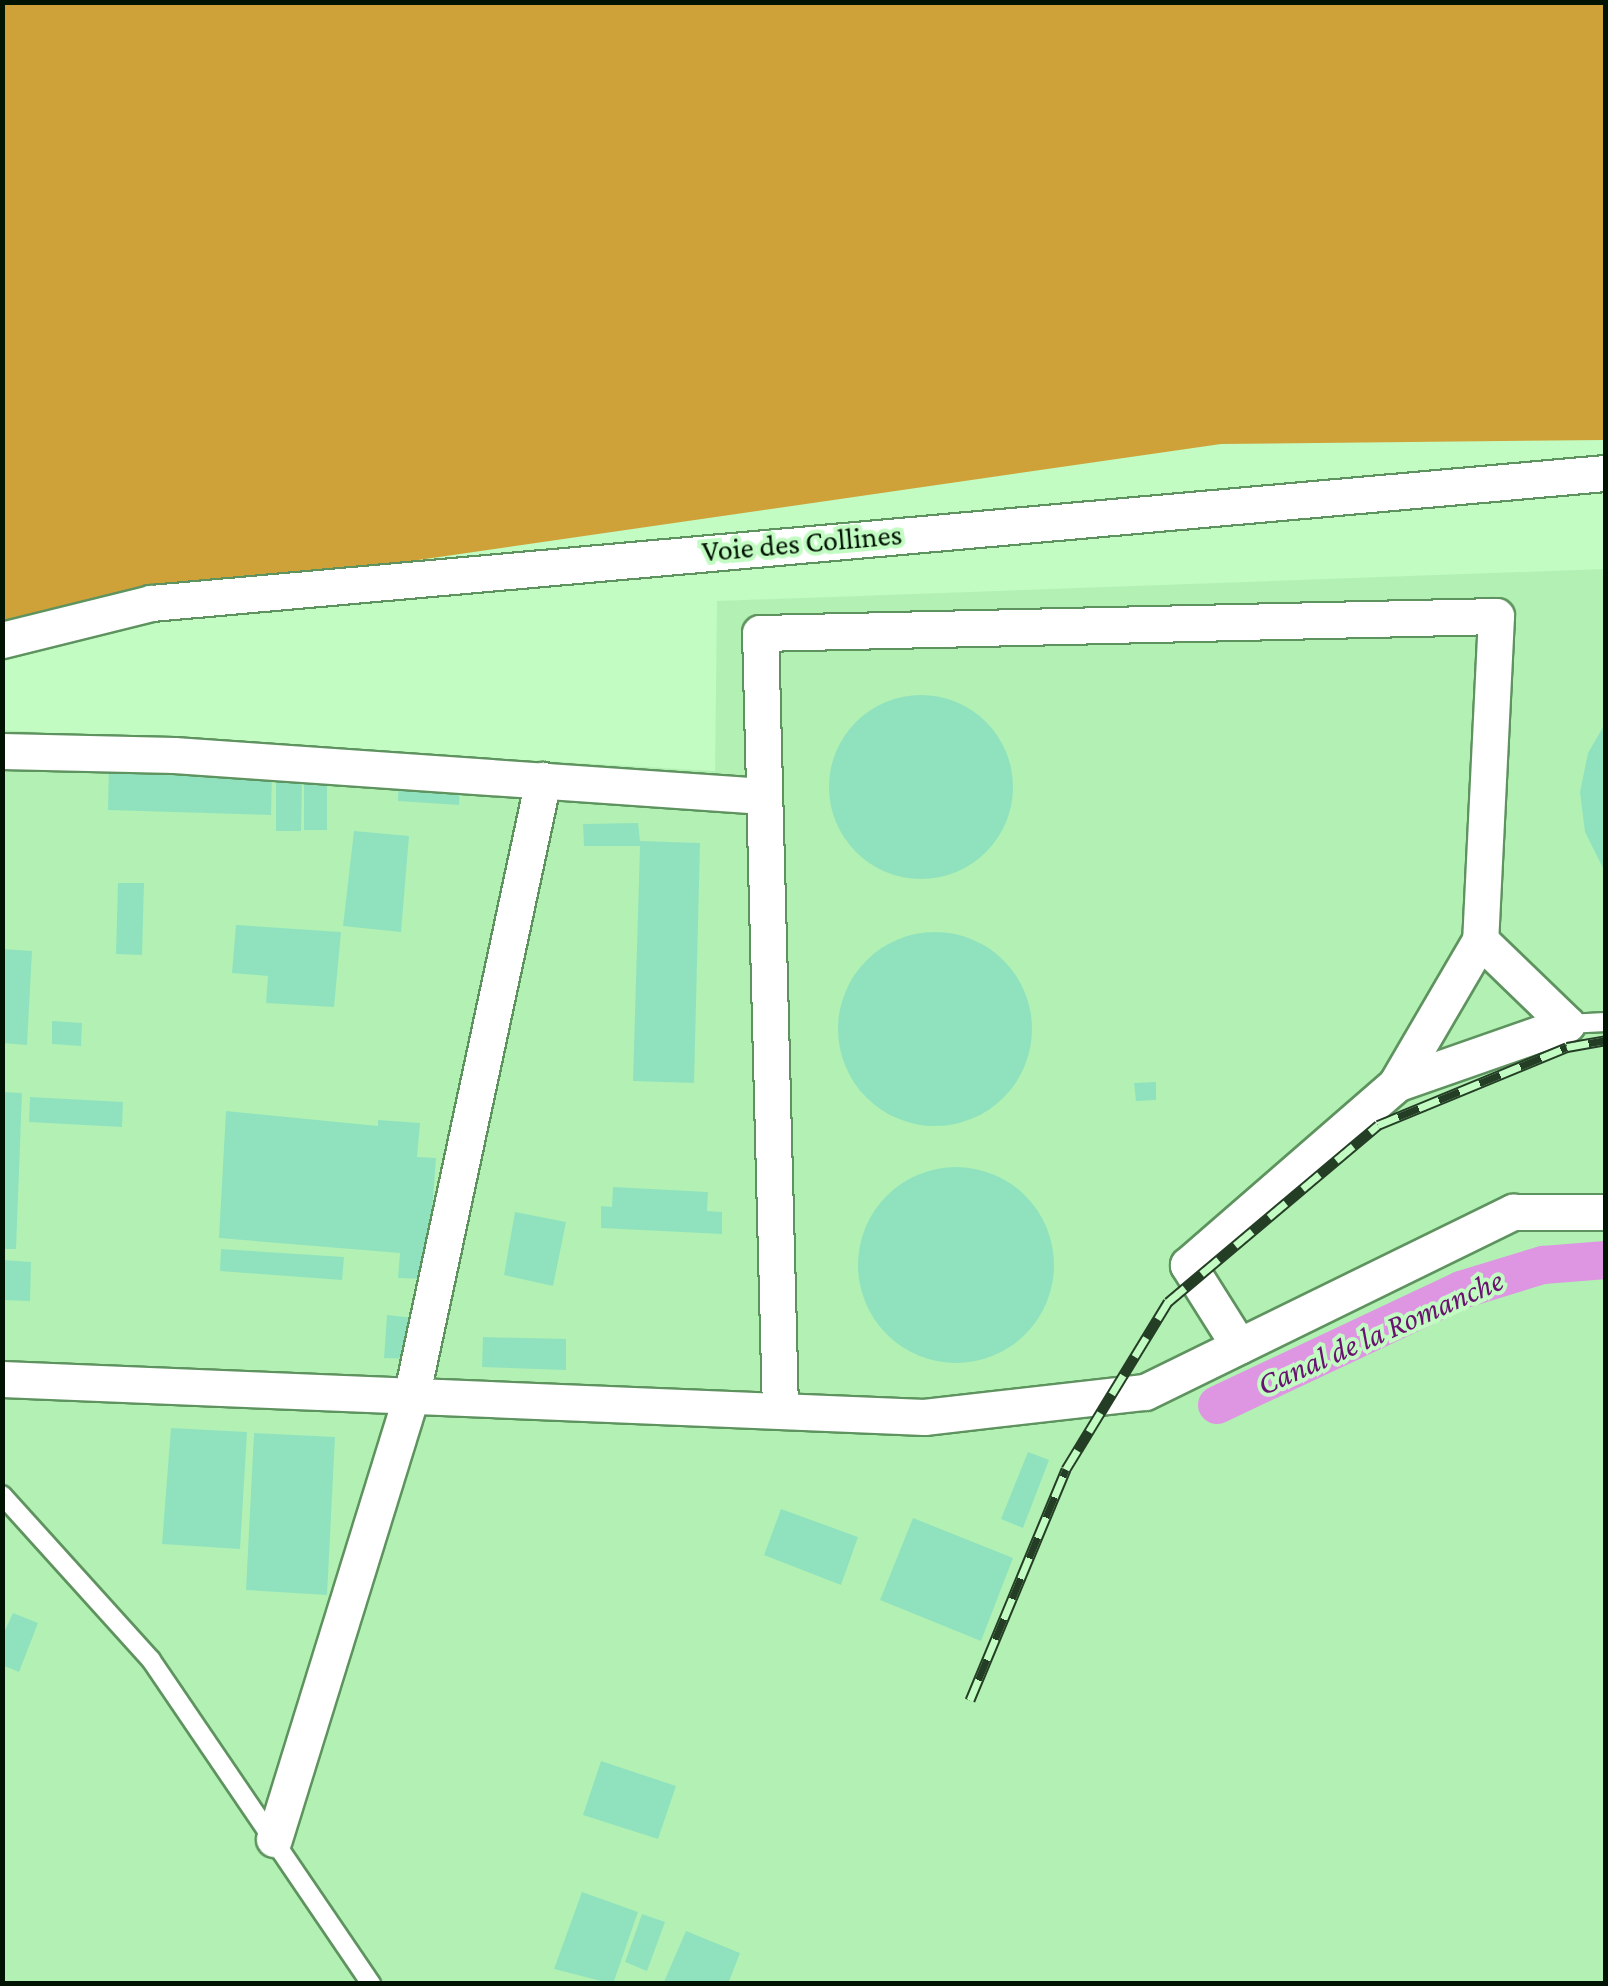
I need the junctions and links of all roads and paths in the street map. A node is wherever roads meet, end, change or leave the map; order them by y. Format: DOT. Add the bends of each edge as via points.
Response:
graph roads {
  1 [pos="1606,473"];
  2 [pos="2,640"];
  3 [pos="2,751"];
  4 [pos="543,780"];
  5 [pos="764,796"];
  6 [pos="1480,940"];
  7 [pos="1606,1022"];
  8 [pos="1567,1024"];
  9 [pos="1396,1084"];
  10 [pos="1606,1212"];
  11 [pos="1240,1346"];
  12 [pos="2,1379"];
  13 [pos="412,1393"];
  14 [pos="780,1410"];
  15 [pos="2,1495"];
  16 [pos="274,1838"];
  17 [pos="371,1984"];
  1 -- 2 [label="street, Voie des Collines" via="151,604"];
  3 -- 4 [label="street" via="174,755"];
  4 -- 5 [label="street"];
  4 -- 13 [label="street"];
  5 -- 6 [label="street" via="760,633 1496,616"];
  5 -- 14 [label="street"];
  6 -- 8 [label="street"];
  6 -- 9 [label="street"];
  7 -- 8 [label="lane"];
  8 -- 9 [label="street"];
  9 -- 11 [label="street" via="1188,1266"];
  10 -- 11 [label="street" via="1514,1212"];
  11 -- 14 [label="street" via="1145,1392 924,1417"];
  12 -- 13 [label="street"];
  13 -- 14 [label="street"];
  13 -- 16 [label="street"];
  15 -- 16 [label="lane" via="151,1660"];
  16 -- 17 [label="lane"];
}
